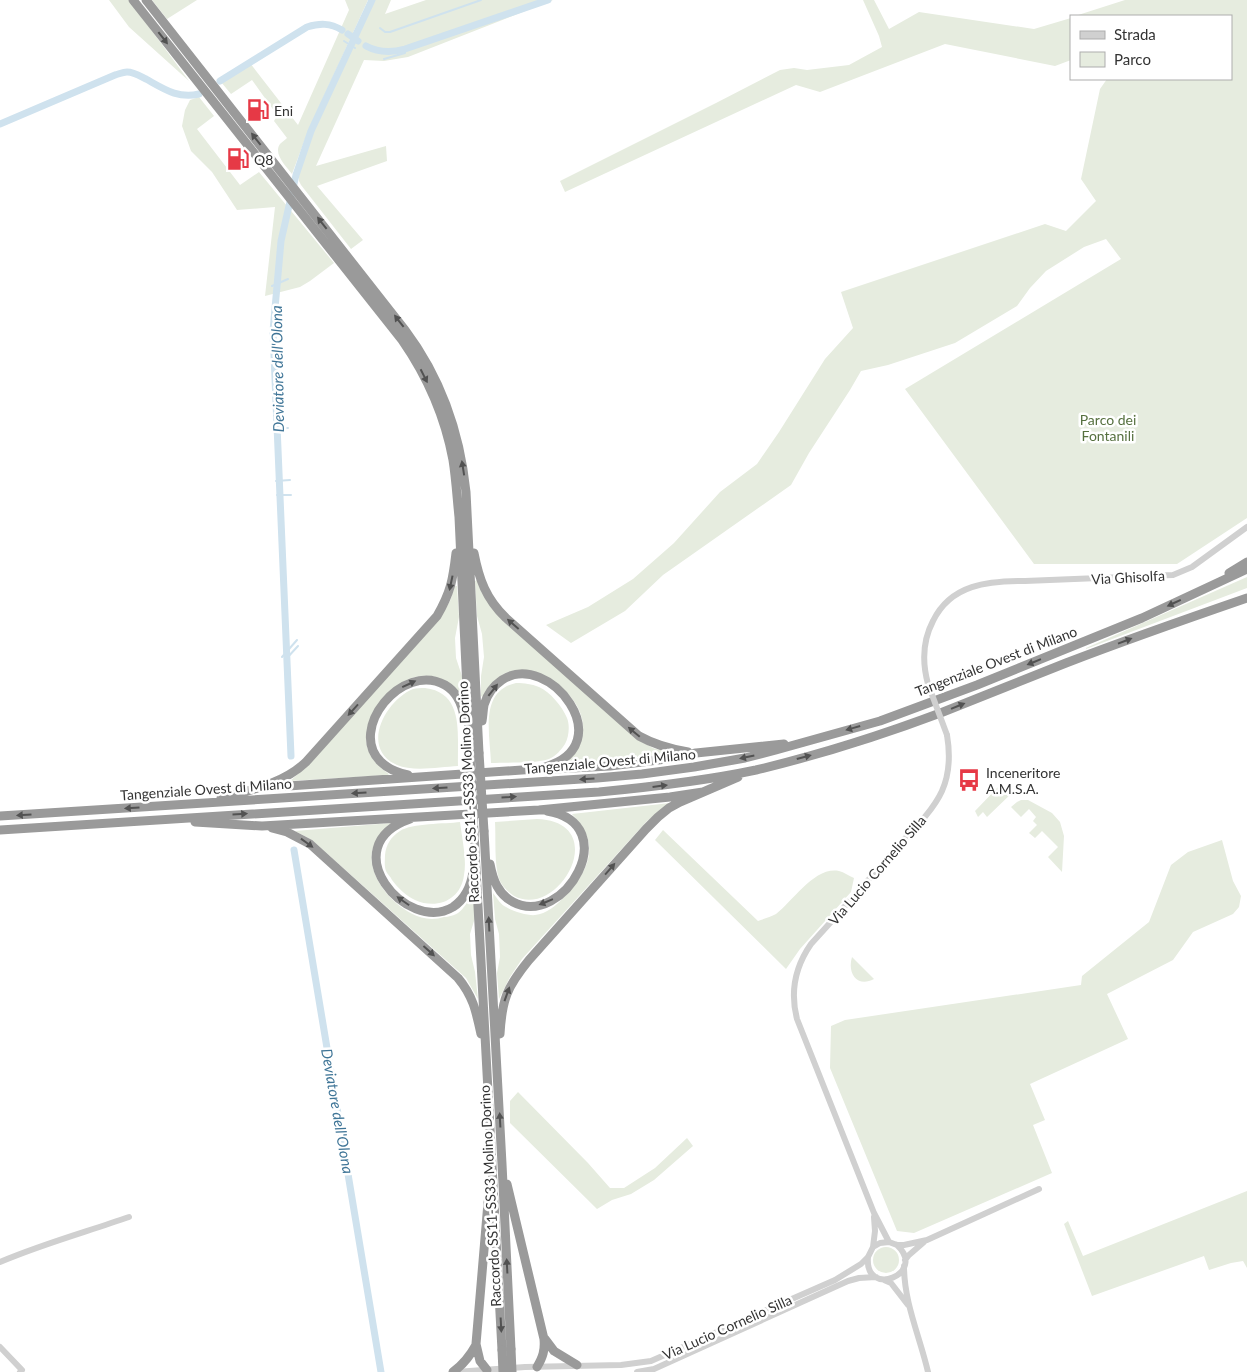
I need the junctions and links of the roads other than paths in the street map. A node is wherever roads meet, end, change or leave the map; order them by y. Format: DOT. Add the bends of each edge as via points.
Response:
graph roads {
  1 [pos="133,0"];
  2 [pos="146,0"];
  3 [pos="336,249"];
  4 [pos="463,517"];
  5 [pos="1247,527"];
  6 [pos="1247,562"];
  7 [pos="1247,569"];
  8 [pos="1025,581"];
  9 [pos="1206,588"];
  10 [pos="1247,598"];
  11 [pos="812,741"];
  12 [pos="480,753"];
  13 [pos="696,753"];
  14 [pos="470,754"];
  15 [pos="536,769"];
  16 [pos="757,769"];
  17 [pos="416,777"];
  18 [pos="258,788"];
  19 [pos="703,792"];
  20 [pos="198,803"];
  21 [pos="539,810"];
  22 [pos="0,816"];
  23 [pos="418,816"];
  24 [pos="157,820"];
  25 [pos="262,826"];
  26 [pos="0,830"];
  27 [pos="479,831"];
  28 [pos="497,1077"];
  29 [pos="490,1120"];
  30 [pos="491,1136"];
  31 [pos="502,1164"];
  32 [pos="1039,1189"];
  33 [pos="874,1213"];
  34 [pos="129,1217"];
  35 [pos="927,1240"];
  36 [pos="889,1242"];
  37 [pos="897,1245"];
  38 [pos="873,1247"];
  39 [pos="868,1257"];
  40 [pos="0,1262"];
  41 [pos="905,1263"];
  42 [pos="879,1278"];
  43 [pos="910,1308"];
  44 [pos="544,1338"];
  45 [pos="476,1344"];
  46 [pos="0,1347"];
  47 [pos="506,1350"];
  48 [pos="577,1365"];
  49 [pos="535,1369"];
  50 [pos="526,1370"];
  51 [pos="21,1371"];
  52 [pos="487,1371"];
  53 [pos="454,1372"];
  54 [pos="503,1372"];
  55 [pos="512,1372"];
  56 [pos="637,1372"];
  57 [pos="928,1372"];
  1 -- 3 [label="highway, one-way" via="281,187"];
  3 -- 2 [label="highway, one-way" via="304,200"];
  3 -- 4 [label="highway, Raccordo SS11-SS33 Molino Dorino" via="414,342 438,383 464,470"];
  4 -- 12 [label="highway, Raccordo SS11-SS33 Molino Dorino"];
  13 -- 4 [label="highway, one-way" via="661,747 639,736 497,610 478,576"];
  4 -- 14 [label="highway, Raccordo SS11-SS33 Molino Dorino"];
  4 -- 18 [label="highway, one-way" via="450,590 437,616 296,772"];
  5 -- 8 [label="street, Via Ghisolfa" via="1198,563 1173,575"];
  6 -- 9 [label="highway"];
  7 -- 9 [label="highway, Tangenziale Ovest di Milano"];
  8 -- 33 [label="street, Via Lucio Cornelio Silla, bridge" via="975,586 963,590 942,605 929,628 924,663 928,684 947,735 948,768 942,792 916,827 811,944 800,964 794,987 797,1019"];
  9 -- 11 [label="highway, Tangenziale Ovest di Milano, one-way" via="1142,618 960,691 880,721"];
  16 -- 10 [label="highway, Tangenziale Ovest di Milano, one-way" via="888,732 1150,631"];
  11 -- 13 [label="highway"];
  11 -- 20 [label="highway, Tangenziale Ovest di Milano, one-way" via="745,758 642,774"];
  12 -- 15 [label="highway, one-way" via="484,705 492,689 514,675 531,675 561,692 576,712 580,729 570,753 556,763"];
  12 -- 27 [label="highway, Raccordo SS11-SS33 Molino Dorino, bridge"];
  13 -- 15 [label="highway" via="610,766"];
  17 -- 14 [label="highway, one-way" via="399,773 380,762 370,738 378,711 409,683 428,679 439,682 455,694 463,711"];
  14 -- 27 [label="highway, Raccordo SS11-SS33 Molino Dorino, bridge"];
  15 -- 17 [label="highway"];
  16 -- 19 [label="highway"];
  24 -- 16 [label="highway, Tangenziale Ovest di Milano, one-way" via="608,791 693,781"];
  17 -- 18 [label="highway"];
  18 -- 20 [label="highway"];
  19 -- 21 [label="highway"];
  28 -- 19 [label="highway, one-way" via="502,1010 514,977 646,829 669,808"];
  20 -- 22 [label="highway, Tangenziale Ovest di Milano, one-way"];
  21 -- 23 [label="highway"];
  21 -- 27 [label="highway, one-way" via="554,812 572,821 578,827 584,846 581,866 571,884 544,904 515,904 498,889"];
  23 -- 25 [label="highway"];
  27 -- 23 [label="highway, one-way" via="468,890 448,910 426,912 415,909 394,894 384,883 376,859 378,846 386,832"];
  24 -- 25 [label="highway"];
  24 -- 26 [label="highway, Tangenziale Ovest di Milano"];
  25 -- 29 [label="highway, one-way" via="287,832 310,844 466,987 479,1027"];
  28 -- 27 [label="highway, Raccordo SS11-SS33 Molino Dorino, one-way"];
  27 -- 29 [label="highway, Raccordo SS11-SS33 Molino Dorino"];
  31 -- 28 [label="highway, Raccordo SS11-SS33 Molino Dorino, one-way"];
  29 -- 30 [label="highway, Raccordo SS11-SS33 Molino Dorino"];
  30 -- 45 [label="highway"];
  30 -- 47 [label="highway, Raccordo SS11-SS33 Molino Dorino, one-way"];
  31 -- 44 [label="highway"];
  47 -- 31 [label="highway, Raccordo SS11-SS33 Molino Dorino, one-way"];
  32 -- 35 [label="street, Via Lucio Cornelio Silla"];
  33 -- 36 [label="street, Via Lucio Cornelio Silla"];
  33 -- 38 [label="street, Via Lucio Cornelio Silla"];
  34 -- 40 [label="street" via="38,1246"];
  35 -- 37 [label="street, Via Lucio Cornelio Silla"];
  35 -- 41 [label="street, Via Lucio Cornelio Silla" via="909,1255"];
  36 -- 37 [label="street, Via Lucio Cornelio Silla"];
  36 -- 38 [label="street"];
  37 -- 41 [label="street" via="903,1252"];
  38 -- 39 [label="street, Via Lucio Cornelio Silla"];
  39 -- 42 [label="street" via="869,1269"];
  39 -- 48 [label="street, Via Lucio Cornelio Silla" via="835,1280 656,1359 629,1364"];
  41 -- 42 [label="street, Via Lucio Cornelio Silla" via="898,1276"];
  41 -- 43 [label="street"];
  42 -- 43 [label="street" via="891,1284"];
  42 -- 56 [label="street, Via Lucio Cornelio Silla" via="848,1281 654,1368"];
  43 -- 57 [label="street"];
  44 -- 48 [label="highway" via="554,1351"];
  44 -- 49 [label="highway" via="544,1351"];
  45 -- 52 [label="highway" via="480,1361"];
  45 -- 53 [label="highway"];
  46 -- 51 [label="street"];
  47 -- 54 [label="highway, Raccordo SS11-SS33 Molino Dorino, bridge"];
  47 -- 55 [label="highway, Raccordo SS11-SS33 Molino Dorino, bridge"];
  48 -- 49 [label="street, Via Lucio Cornelio Silla"];
  49 -- 50 [label="street, Via Lucio Cornelio Silla"];
  50 -- 52 [label="street, Via Lucio Cornelio Silla"];
  52 -- 53 [label="street, Via Lucio Cornelio Silla"];
}
